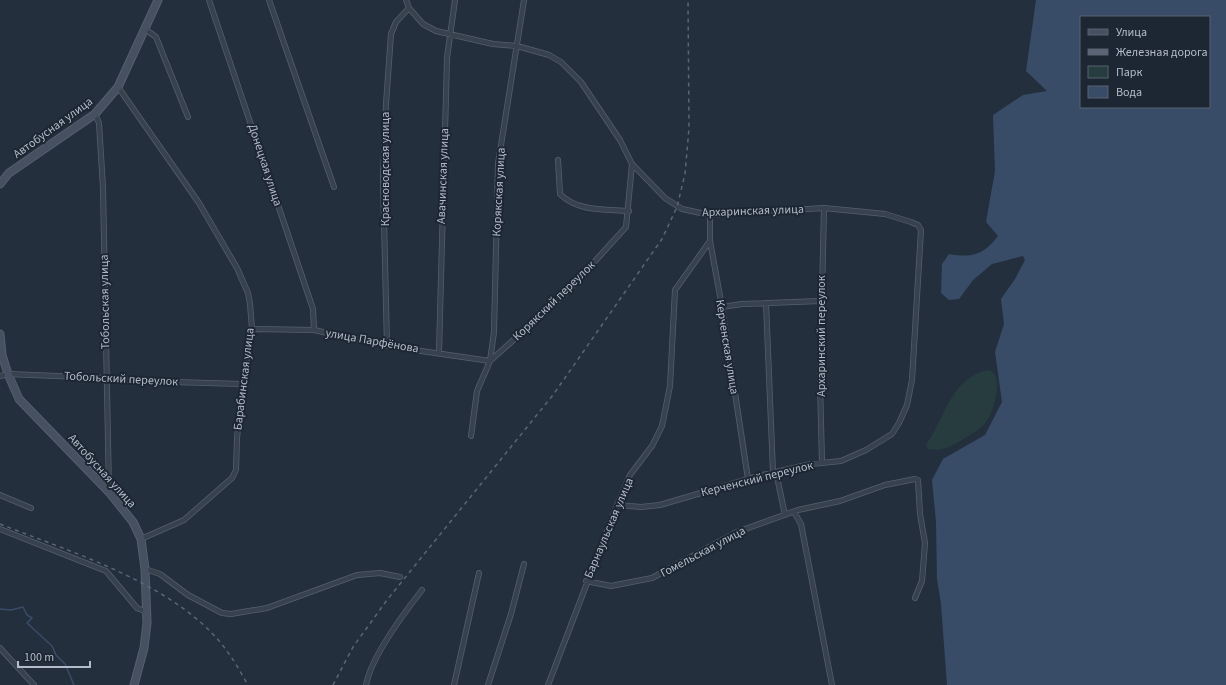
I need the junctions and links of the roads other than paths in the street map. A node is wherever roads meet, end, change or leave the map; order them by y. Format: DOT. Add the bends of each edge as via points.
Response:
graph roads {
  1 [pos="158,0"];
  2 [pos="209,0"];
  3 [pos="269,0"];
  4 [pos="406,0"];
  5 [pos="455,0"];
  6 [pos="524,0"];
  7 [pos="409,8"];
  8 [pos="145,29"];
  9 [pos="449,34"];
  10 [pos="517,46"];
  11 [pos="118,87"];
  12 [pos="95,114"];
  13 [pos="188,117"];
  14 [pos="558,160"];
  15 [pos="632,164"];
  16 [pos="0,184"];
  17 [pos="334,187"];
  18 [pos="824,208"];
  19 [pos="629,211"];
  20 [pos="710,215"];
  21 [pos="710,242"];
  22 [pos="820,301"];
  23 [pos="766,303"];
  24 [pos="722,307"];
  25 [pos="252,329"];
  26 [pos="314,330"];
  27 [pos="0,334"];
  28 [pos="387,346"];
  29 [pos="439,352"];
  30 [pos="490,361"];
  31 [pos="4,375"];
  32 [pos="106,378"];
  33 [pos="243,384"];
  34 [pos="892,434"];
  35 [pos="471,436"];
  36 [pos="822,463"];
  37 [pos="775,472"];
  38 [pos="748,479"];
  39 [pos="108,492"];
  40 [pos="0,495"];
  41 [pos="617,505"];
  42 [pos="31,508"];
  43 [pos="794,512"];
  44 [pos="785,515"];
  45 [pos="0,529"];
  46 [pos="141,539"];
  47 [pos="524,564"];
  48 [pos="145,569"];
  49 [pos="480,573"];
  50 [pos="400,577"];
  51 [pos="586,581"];
  52 [pos="422,590"];
  53 [pos="915,598"];
  54 [pos="147,612"];
  55 [pos="0,648"];
  56 [pos="34,685"];
  57 [pos="134,685"];
  58 [pos="366,685"];
  59 [pos="454,685"];
  60 [pos="488,685"];
  61 [pos="548,685"];
  62 [pos="832,685"];
  1 -- 8 [label="street, Автобусная улица"];
  2 -- 26 [label="street, Донецкая улица" via="313,309"];
  3 -- 17 [label="street"];
  4 -- 7 [label="street"];
  5 -- 9 [label="street, Авачинская улица"];
  6 -- 10 [label="street, Корякская улица"];
  7 -- 9 [label="street, Архаринская улица" via="423,24"];
  7 -- 28 [label="street, Красноводская улица" via="396,22 391,34 387,88 383,178"];
  8 -- 11 [label="street, Автобусная улица"];
  8 -- 13 [label="street" via="156,37"];
  9 -- 10 [label="street, Архаринская улица" via="493,44"];
  9 -- 29 [label="street, Авачинская улица"];
  10 -- 15 [label="street, Архаринская улица" via="550,55 571,70 620,140"];
  10 -- 30 [label="street, Корякская улица" via="498,164 494,332"];
  11 -- 12 [label="street, Автобусная улица"];
  11 -- 25 [label="street, Барабинская улица" via="199,203 237,268 250,304"];
  12 -- 16 [label="street, Автобусная улица" via="9,173"];
  12 -- 32 [label="street, Тобольская улица" via="100,123 103,188"];
  14 -- 19 [label="street" via="560,194 569,202 586,208"];
  15 -- 19 [label="street, Корякский переулок"];
  15 -- 20 [label="street, Архаринская улица" via="671,204 688,211"];
  18 -- 20 [label="street, Архаринская улица"];
  18 -- 22 [label="street, Архаринский переулок"];
  18 -- 34 [label="street, Архаринская улица" via="885,214 918,225 922,232 912,380 907,405"];
  19 -- 30 [label="street, Корякский переулок" via="626,227 591,268"];
  20 -- 21 [label="street, Керченская улица"];
  21 -- 24 [label="street, Керченская улица"];
  21 -- 41 [label="street, Барнаульская улица" via="675,290 670,386 662,426 652,446 630,475"];
  22 -- 23 [label="street"];
  22 -- 36 [label="street, Архаринский переулок"];
  23 -- 24 [label="street"];
  23 -- 37 [label="street"];
  24 -- 38 [label="street, Керченская улица"];
  25 -- 26 [label="street, улица Парфёнова"];
  25 -- 33 [label="street, Барабинская улица"];
  26 -- 28 [label="street, улица Парфёнова"];
  27 -- 31 [label="street, Автобусная улица"];
  28 -- 29 [label="street, улица Парфёнова"];
  29 -- 30 [label="street, улица Парфёнова"];
  30 -- 35 [label="street, Корякский переулок" via="477,391"];
  31 -- 32 [label="street, Тобольский переулок"];
  31 -- 39 [label="street, Автобусная улица" via="19,399"];
  32 -- 33 [label="street, Тобольский переулок" via="137,382"];
  32 -- 39 [label="street, Тобольская улица"];
  33 -- 46 [label="street, Барабинская улица" via="236,470 232,478 184,520"];
  34 -- 36 [label="street, Керченский переулок" via="841,461"];
  36 -- 37 [label="street, Керченский переулок"];
  37 -- 38 [label="street, Керченский переулок"];
  37 -- 44 [label="street"];
  38 -- 41 [label="street, Керченский переулок" via="660,505"];
  39 -- 46 [label="street, Автобусная улица" via="133,522"];
  40 -- 42 [label="street"];
  41 -- 51 [label="street, Барнаульская улица"];
  43 -- 44 [label="street, Гомельская улица"];
  43 -- 53 [label="street, Гомельская улица" via="885,485 909,479 918,480 925,543 922,582"];
  43 -- 62 [label="street" via="801,524"];
  44 -- 51 [label="street, Гомельская улица" via="737,532 652,578 611,586"];
  45 -- 54 [label="street" via="106,571 137,608"];
  46 -- 48 [label="street, Автобусная улица"];
  47 -- 60 [label="street" via="505,636"];
  48 -- 50 [label="street" via="160,574 188,595 222,613 231,614 267,608 357,575 380,573"];
  48 -- 54 [label="street, Автобусная улица"];
  49 -- 59 [label="street"];
  51 -- 61 [label="street, Барнаульская улица"];
  52 -- 58 [label="street" via="406,610 373,664"];
  54 -- 57 [label="street, Автобусная улица" via="144,648"];
  55 -- 56 [label="street"];
}
